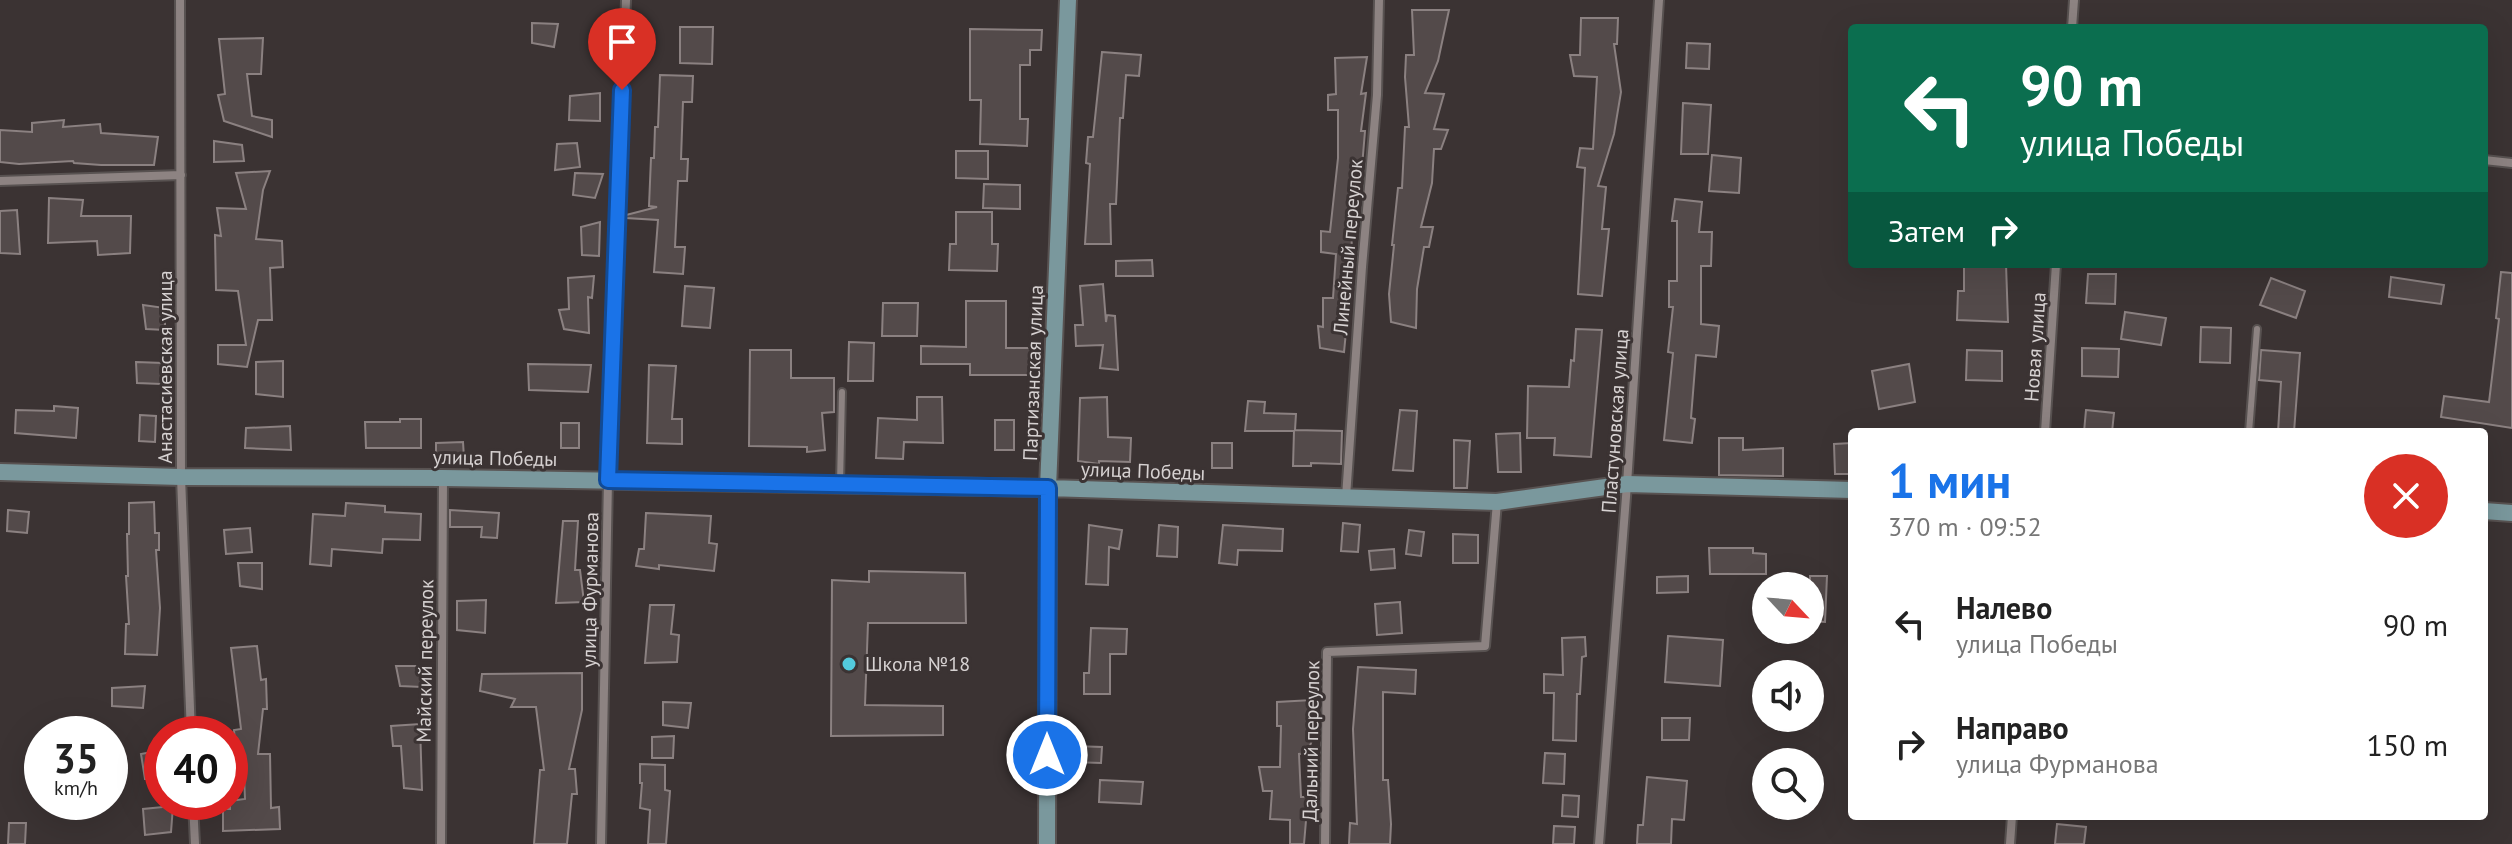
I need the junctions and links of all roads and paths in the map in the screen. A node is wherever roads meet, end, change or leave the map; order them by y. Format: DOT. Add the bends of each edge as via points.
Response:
graph roads {
  1 [pos="180,0"];
  2 [pos="626,0"];
  3 [pos="1068,0"];
  4 [pos="1379,0"];
  5 [pos="1659,0"];
  6 [pos="2074,0"];
  7 [pos="2072,24"];
  8 [pos="2488,160"];
  9 [pos="2512,163"];
  10 [pos="181,175"];
  11 [pos="0,181"];
  12 [pos="2056,268"];
  13 [pos="2257,329"];
  14 [pos="842,392"];
  15 [pos="2045,428"];
  16 [pos="2249,428"];
  17 [pos="0,472"];
  18 [pos="181,477"];
  19 [pos="443,478"];
  20 [pos="608,480"];
  21 [pos="840,484"];
  22 [pos="1627,484"];
  23 [pos="1048,488"];
  24 [pos="1848,490"];
  25 [pos="1346,497"];
  26 [pos="1497,502"];
  27 [pos="2488,511"];
  28 [pos="2512,513"];
  29 [pos="190,716"];
  30 [pos="194,820"];
  31 [pos="2012,820"];
  32 [pos="195,844"];
  33 [pos="441,844"];
  34 [pos="601,844"];
  35 [pos="1047,844"];
  36 [pos="1325,844"];
  37 [pos="1599,844"];
  38 [pos="2010,844"];
  1 -- 10 [label="street, Анастасиевская улица"];
  2 -- 20 [label="street, улица Фурманова"];
  3 -- 23 [label="street, Партизанская улица"];
  4 -- 25 [label="street, Линейный переулок" via="1377,95"];
  5 -- 22 [label="street, Пластуновская улица"];
  6 -- 7 [label="street"];
  8 -- 9 [label="street"];
  10 -- 11 [label="street"];
  10 -- 18 [label="street, Анастасиевская улица"];
  12 -- 15 [label="street, Новая улица"];
  13 -- 16 [label="lane"];
  14 -- 21 [label="lane"];
  17 -- 18 [label="street, улица Победы"];
  18 -- 19 [label="street, улица Победы"];
  18 -- 29 [label="street, Анастасиевская улица"];
  19 -- 20 [label="street, улица Победы"];
  19 -- 33 [label="street, Майский переулок"];
  20 -- 21 [label="street, улица Победы"];
  20 -- 34 [label="street, улица Фурманова"];
  21 -- 23 [label="street, улица Победы"];
  22 -- 24 [label="street, улица Победы"];
  22 -- 26 [label="street, улица Победы"];
  22 -- 37 [label="street, Пластуновская улица"];
  23 -- 25 [label="street, улица Победы"];
  23 -- 35 [label="street, Партизанская улица"];
  25 -- 26 [label="street, улица Победы"];
  26 -- 36 [label="street, Дальний переулок" via="1485,646 1327,652"];
  27 -- 28 [label="street"];
  30 -- 32 [label="street"];
  31 -- 38 [label="street"];
}
